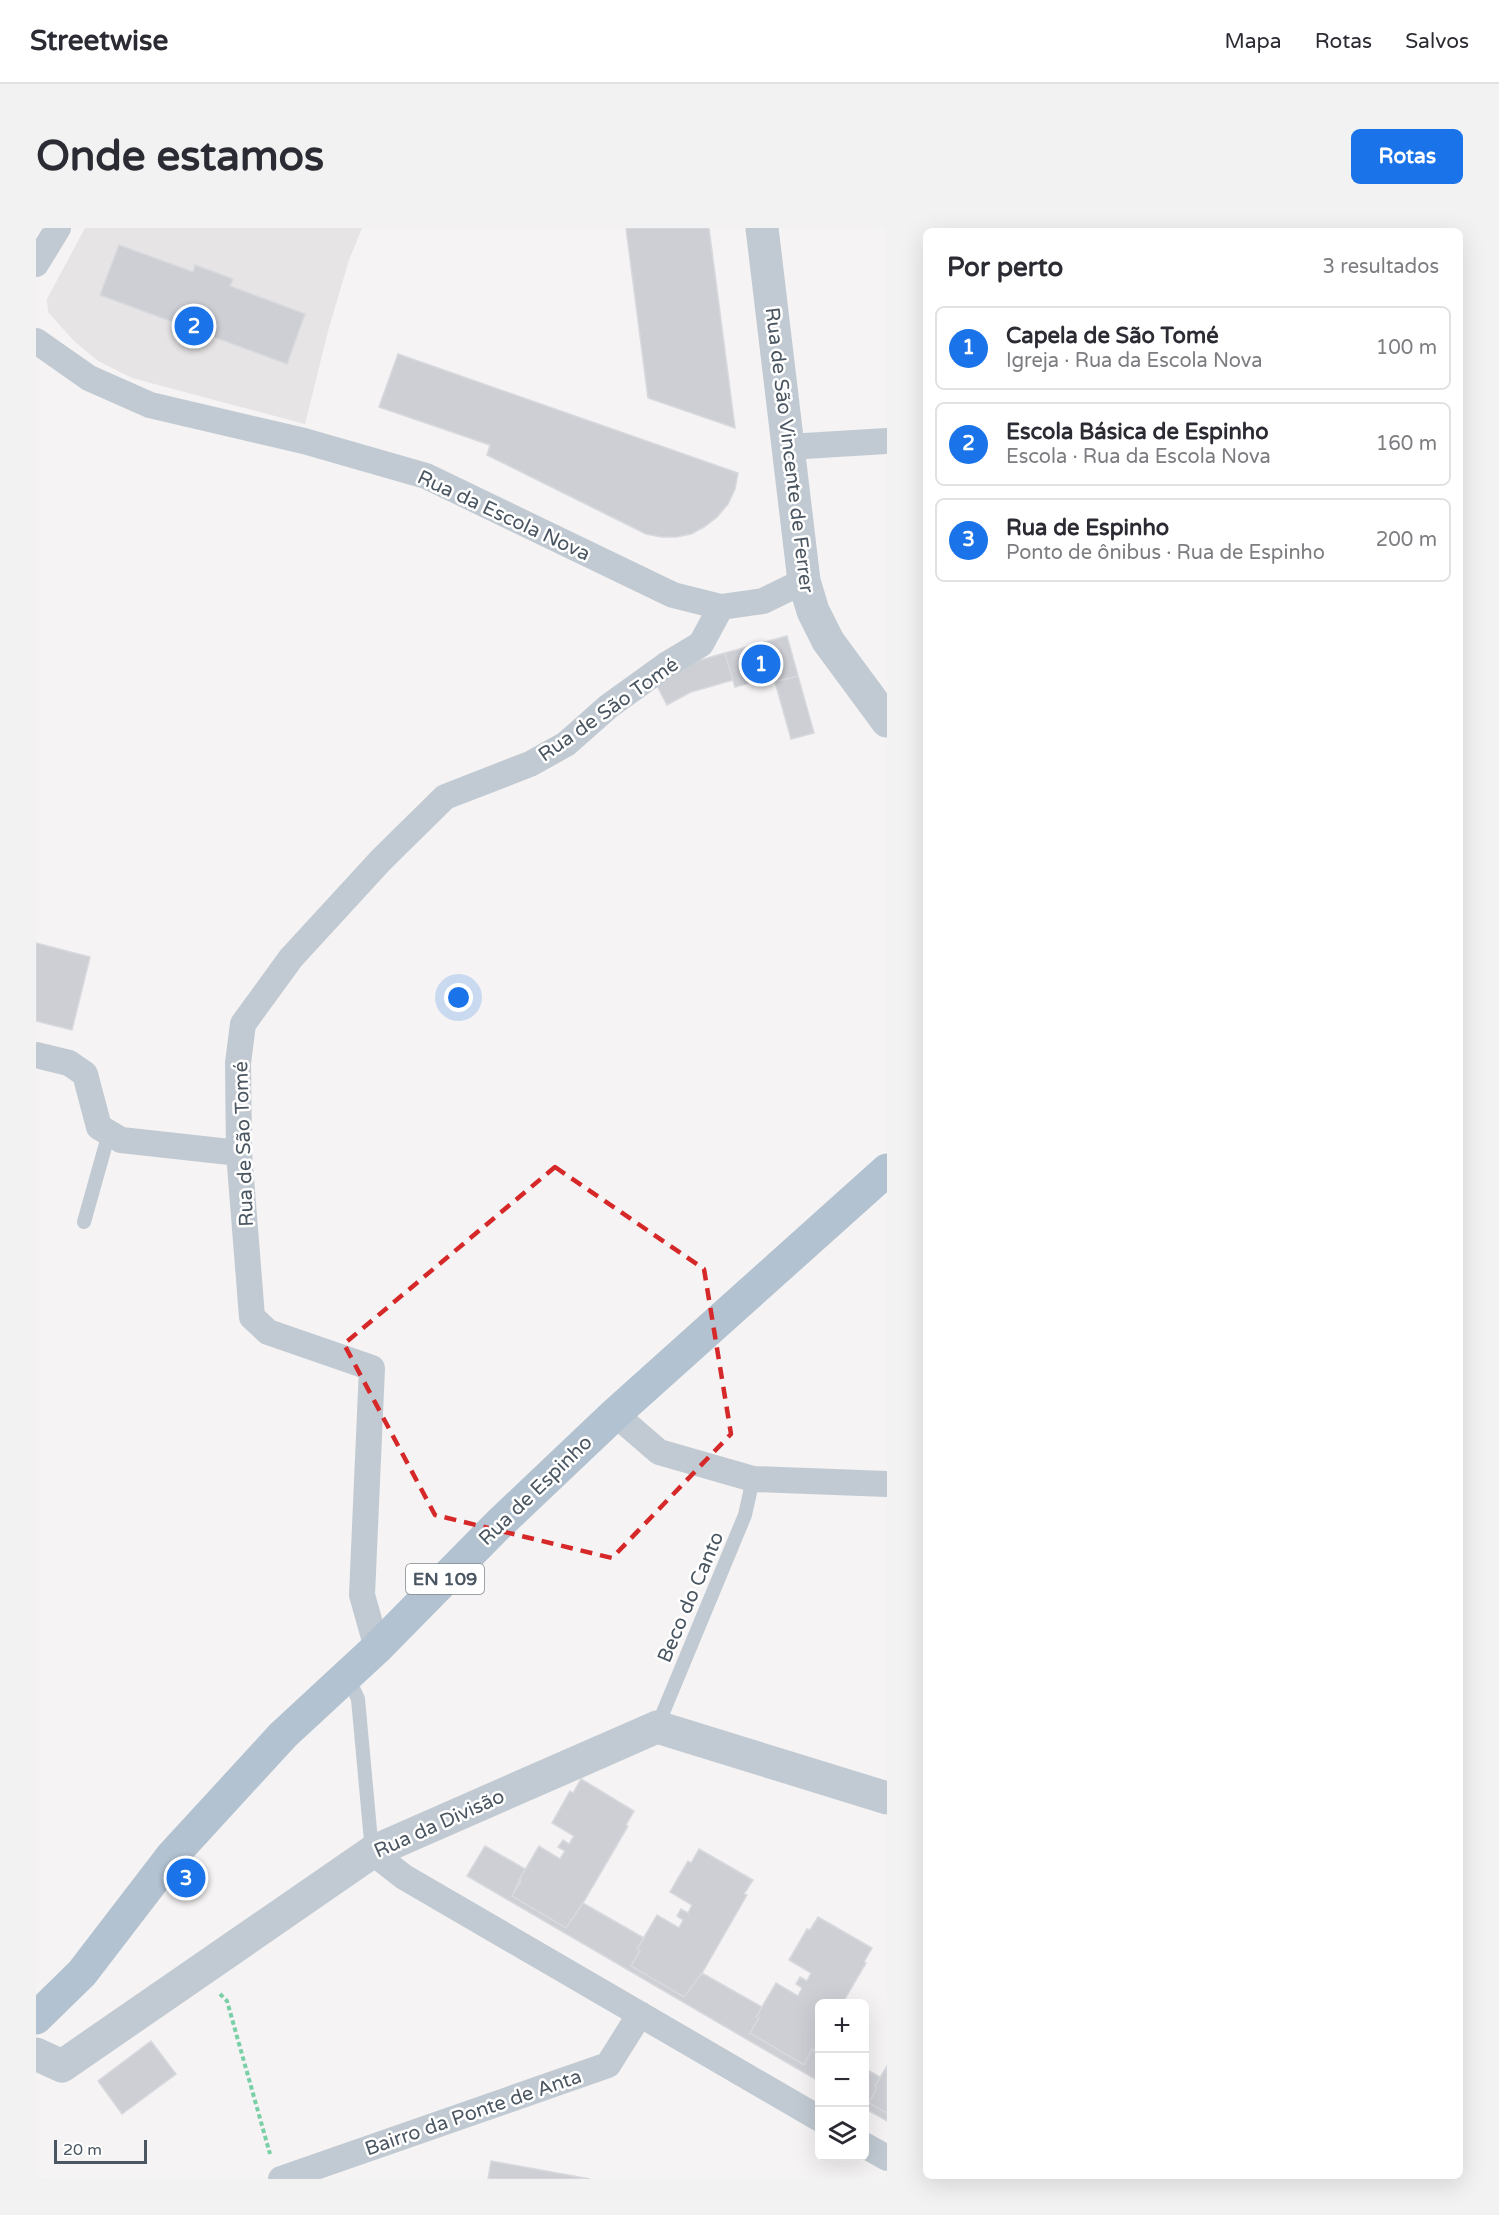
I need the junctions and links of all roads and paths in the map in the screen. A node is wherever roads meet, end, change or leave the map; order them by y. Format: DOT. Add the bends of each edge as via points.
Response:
graph roads {
  1 [pos="58,228"];
  2 [pos="762,228"];
  3 [pos="36,264"];
  4 [pos="36,341"];
  5 [pos="887,441"];
  6 [pos="788,447"];
  7 [pos="804,581"];
  8 [pos="721,607"];
  9 [pos="887,721"];
  10 [pos="36,1055"];
  11 [pos="109,1133"];
  12 [pos="239,1153"];
  13 [pos="887,1170"];
  14 [pos="84,1222"];
  15 [pos="615,1413"];
  16 [pos="753,1479"];
  17 [pos="887,1485"];
  18 [pos="377,1648"];
  19 [pos="348,1675"];
  20 [pos="657,1727"];
  21 [pos="887,1798"];
  22 [pos="372,1852"];
  23 [pos="201,1969"];
  24 [pos="640,2014"];
  25 [pos="36,2018"];
  26 [pos="36,2054"];
  27 [pos="815,2117"];
  28 [pos="869,2148"];
  29 [pos="887,2158"];
  30 [pos="276,2168"];
  1 -- 3 [label="street"];
  2 -- 6 [label="street, Rua de São Vincente de Ferrer"];
  4 -- 8 [label="street, Rua da Escola Nova" via="89,378 150,405 304,441 426,476 673,595"];
  5 -- 6 [label="street"];
  6 -- 7 [label="street, Rua de São Vincente de Ferrer"];
  7 -- 8 [label="street, Rua da Escola Nova" via="763,601"];
  7 -- 9 [label="street, Rua de São Vincente de Ferrer" via="828,641"];
  8 -- 12 [label="street, Rua de São Tomé" via="701,644 609,706 566,744 530,764 445,797 291,958 243,1024 238,1062"];
  10 -- 11 [label="street" via="69,1063 85,1074 99,1128"];
  11 -- 12 [label="street" via="121,1140"];
  11 -- 14 [label="lane"];
  12 -- 18 [label="street, Rua de São Tomé" via="252,1317 268,1332 372,1368 362,1595"];
  13 -- 15 [label="main road, Rua de Espinho / EN 109"];
  15 -- 16 [label="street" via="659,1452"];
  15 -- 18 [label="main road, Rua de Espinho / EN 109"];
  16 -- 17 [label="street"];
  16 -- 20 [label="lane, Beco do Canto" via="746,1515"];
  18 -- 19 [label="main road, Rua de Espinho / EN 109"];
  19 -- 22 [label="lane" via="358,1700"];
  19 -- 25 [label="main road, Rua de Espinho / EN 109" via="283,1735 171,1857 82,1973"];
  20 -- 21 [label="street"];
  20 -- 22 [label="street, Rua da Divisão"];
  22 -- 23 [label="street, Rua da Divisão"];
  22 -- 24 [label="street" via="404,1877"];
  23 -- 26 [label="street, Rua da Divisão" via="62,2066"];
  23 -- 30 [label="path" via="227,2001"];
  24 -- 27 [label="street"];
  24 -- 30 [label="street, Bairro da Ponte de Anta" via="608,2065"];
  28 -- 29 [label="street"];
}
